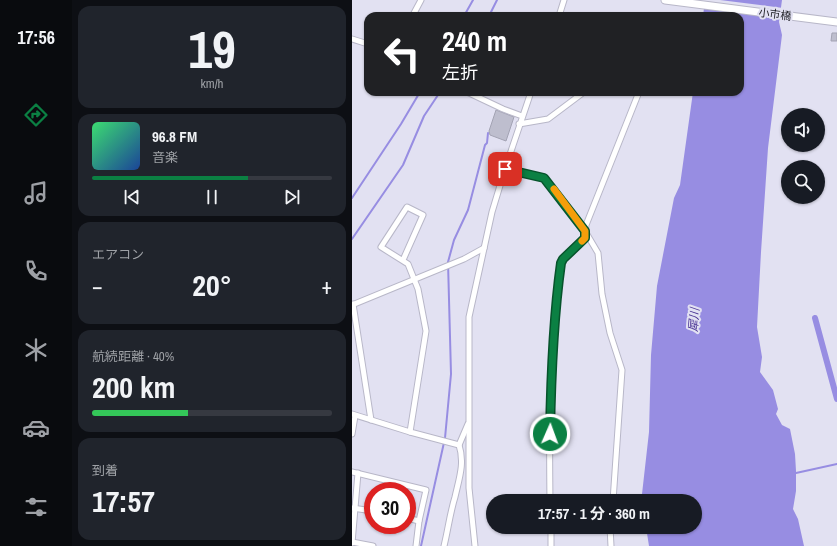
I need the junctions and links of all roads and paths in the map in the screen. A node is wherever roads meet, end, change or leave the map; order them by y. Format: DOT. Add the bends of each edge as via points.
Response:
graph roads {
  1 [pos="421,0"];
  2 [pos="564,0"];
  3 [pos="665,0"];
  4 [pos="415,12"];
  5 [pos="560,12"];
  6 [pos="837,22"];
  7 [pos="352,39"];
  8 [pos="364,43"];
  9 [pos="475,96"];
  10 [pos="530,96"];
  11 [pos="579,96"];
  12 [pos="637,96"];
  13 [pos="522,116"];
  14 [pos="519,124"];
  15 [pos="505,169"];
  16 [pos="585,231"];
  17 [pos="484,248"];
  18 [pos="403,260"];
  19 [pos="414,279"];
  20 [pos="353,304"];
  21 [pos="354,415"];
  22 [pos="371,420"];
  23 [pos="469,423"];
  24 [pos="410,432"];
  25 [pos="352,434"];
  26 [pos="459,445"];
  27 [pos="352,472"];
  28 [pos="358,473"];
  29 [pos="550,494"];
  30 [pos="613,494"];
  31 [pos="353,508"];
  32 [pos="364,510"];
  33 [pos="416,520"];
  34 [pos="419,521"];
  35 [pos="551,534"];
  36 [pos="610,534"];
  37 [pos="352,542"];
  38 [pos="373,546"];
  39 [pos="416,546"];
  40 [pos="444,546"];
  41 [pos="475,546"];
  42 [pos="551,546"];
  43 [pos="611,546"];
  1 -- 4 [label="street"];
  2 -- 5 [label="street"];
  3 -- 6 [label="main road, 小市橋"];
  7 -- 8 [label="street"];
  9 -- 13 [label="street" via="502,110"];
  10 -- 13 [label="street"];
  11 -- 14 [label="street" via="548,119"];
  12 -- 16 [label="street"];
  13 -- 14 [label="street"];
  14 -- 15 [label="street"];
  15 -- 16 [label="street" via="544,178"];
  15 -- 17 [label="street"];
  16 -- 29 [label="street" via="585,238 561,263 556,299 551,364"];
  16 -- 30 [label="street" via="598,253 602,294 610,333 622,370"];
  17 -- 19 [label="street"];
  17 -- 23 [label="street" via="468,317"];
  18 -- 18 [label="street" via="381,246 407,206 423,215"];
  18 -- 19 [label="street" via="408,264"];
  19 -- 20 [label="street"];
  19 -- 24 [label="street" via="426,331"];
  20 -- 22 [label="street"];
  21 -- 22 [label="street"];
  21 -- 25 [label="street"];
  22 -- 24 [label="street"];
  23 -- 26 [label="street"];
  23 -- 41 [label="street" via="469,488"];
  24 -- 26 [label="street"];
  26 -- 40 [label="street" via="461,477 454,497"];
  27 -- 28 [label="street"];
  28 -- 31 [label="street"];
  28 -- 34 [label="street" via="426,490"];
  31 -- 32 [label="street"];
  31 -- 37 [label="street"];
  33 -- 34 [label="street"];
  34 -- 39 [label="street"];
  35 -- 42 [label="street"];
  36 -- 43 [label="street"];
  37 -- 38 [label="street"];
}
